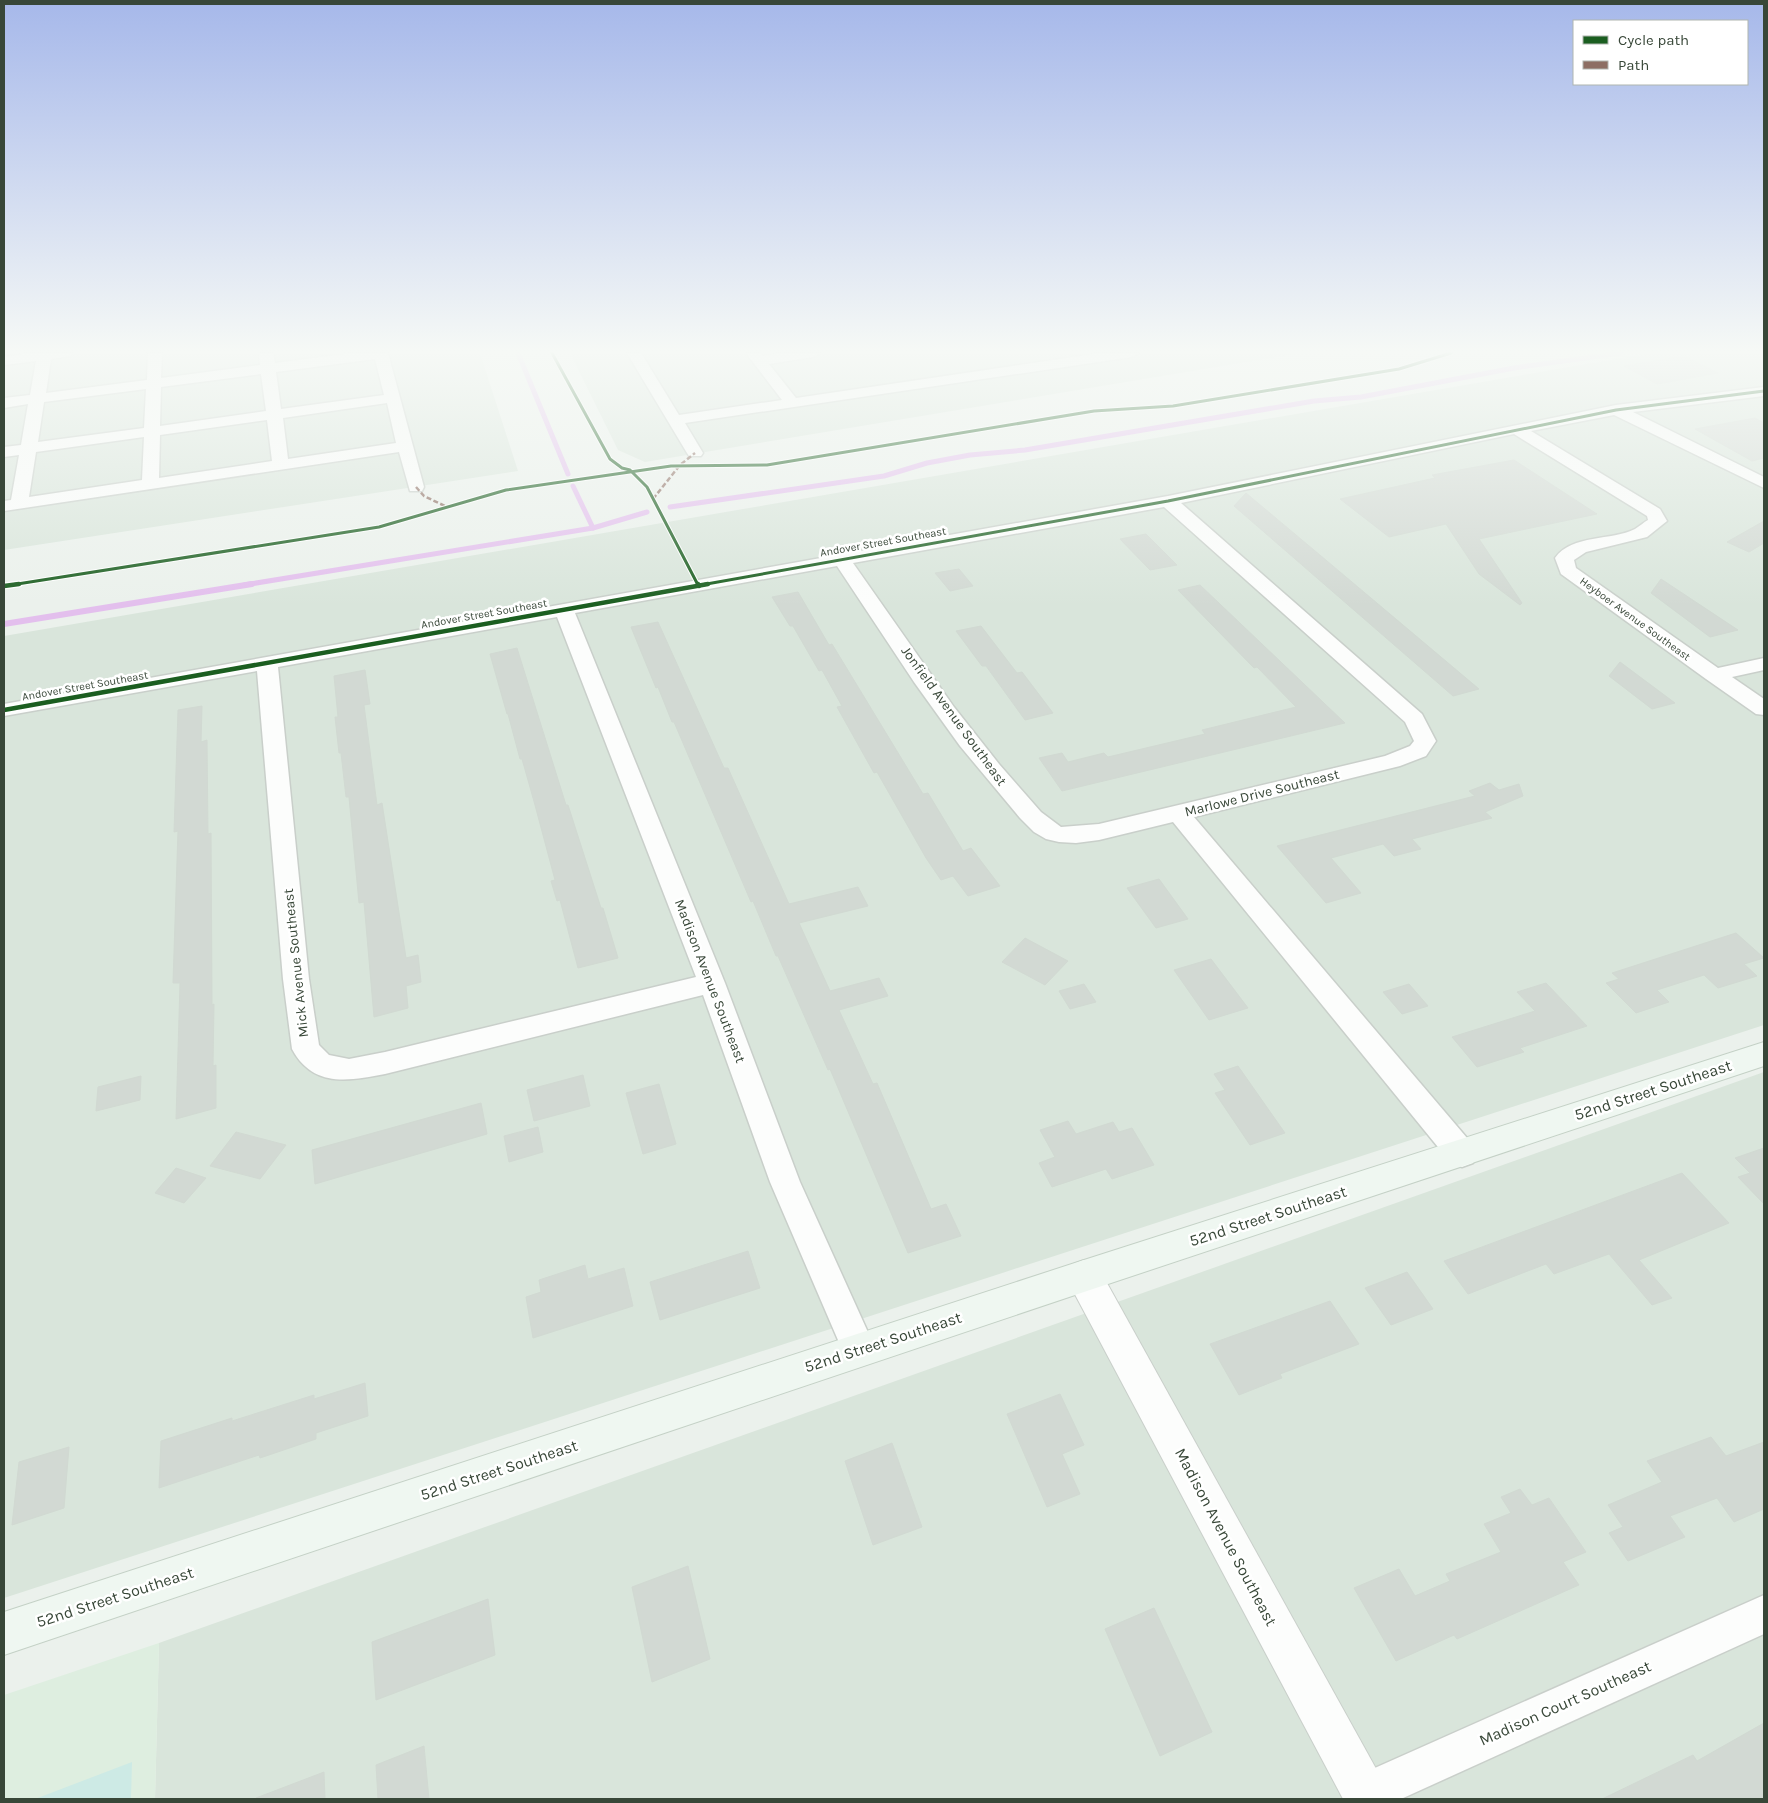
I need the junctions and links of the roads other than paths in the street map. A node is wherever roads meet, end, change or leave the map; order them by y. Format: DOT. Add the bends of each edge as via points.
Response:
graph roads {
  1 [pos="30,437"];
  2 [pos="107,437"];
  3 [pos="152,437"];
  4 [pos="277,437"];
  5 [pos="404,437"];
  6 [pos="685,437"];
  7 [pos="1478,437"];
  8 [pos="1530,437"];
  9 [pos="1671,437"];
  10 [pos="406,446"];
  11 [pos="28,448"];
  12 [pos="4,452"];
  13 [pos="695,453"];
  14 [pos="281,465"];
  15 [pos="1764,483"];
  16 [pos="150,484"];
  17 [pos="416,487"];
  18 [pos="1168,501"];
  19 [pos="11,505"];
  20 [pos="842,560"];
  21 [pos="564,610"];
  22 [pos="267,664"];
  23 [pos="1764,664"];
  24 [pos="1713,675"];
  25 [pos="4,710"];
  26 [pos="1764,710"];
  27 [pos="1178,813"];
  28 [pos="712,983"];
  29 [pos="1764,1054"];
  30 [pos="1462,1154"];
  31 [pos="1084,1276"];
  32 [pos="858,1350"];
  33 [pos="1764,1614"];
  34 [pos="4,1634"];
  35 [pos="1367,1797"];
  1 -- 11 [label="street"];
  2 -- 11 [label="street"];
  3 -- 16 [label="street"];
  4 -- 14 [label="street"];
  5 -- 10 [label="street"];
  6 -- 13 [label="street"];
  7 -- 18 [label="street, Andover Street Southeast"];
  8 -- 24 [label="street, Heyboer Avenue Southeast" via="1654,514 1658,521 1642,533 1580,548 1564,558 1568,570"];
  9 -- 15 [label="street"];
  10 -- 14 [label="street"];
  10 -- 17 [label="street"];
  11 -- 12 [label="street"];
  11 -- 19 [label="street"];
  14 -- 16 [label="street"];
  16 -- 19 [label="street"];
  18 -- 20 [label="street, Andover Street Southeast"];
  18 -- 27 [label="street, Marlowe Drive Southeast" via="1414,719 1425,741 1418,751 1392,761"];
  20 -- 21 [label="street, Andover Street Southeast"];
  20 -- 27 [label="street, Jonfield Avenue Southeast" via="981,757 1038,823 1055,834 1075,834 1099,832"];
  21 -- 22 [label="street, Andover Street Southeast"];
  21 -- 28 [label="street, Madison Avenue Southeast"];
  22 -- 25 [label="street, Andover Street Southeast"];
  22 -- 28 [label="street, Mick Avenue Southeast" via="296,979 306,1049 321,1065 349,1070 385,1063"];
  23 -- 24 [label="street"];
  24 -- 26 [label="street, Heyboer Avenue Southeast"];
  27 -- 30 [label="street, Marlowe Drive Southeast"];
  28 -- 32 [label="street, Madison Avenue Southeast" via="785,1182"];
  29 -- 30 [label="main road, 52nd Street Southeast"];
  30 -- 31 [label="main road, 52nd Street Southeast"];
  31 -- 32 [label="main road, 52nd Street Southeast"];
  31 -- 35 [label="street, Madison Avenue Southeast"];
  32 -- 34 [label="main road, 52nd Street Southeast"];
  33 -- 35 [label="street, Madison Court Southeast"];
}
